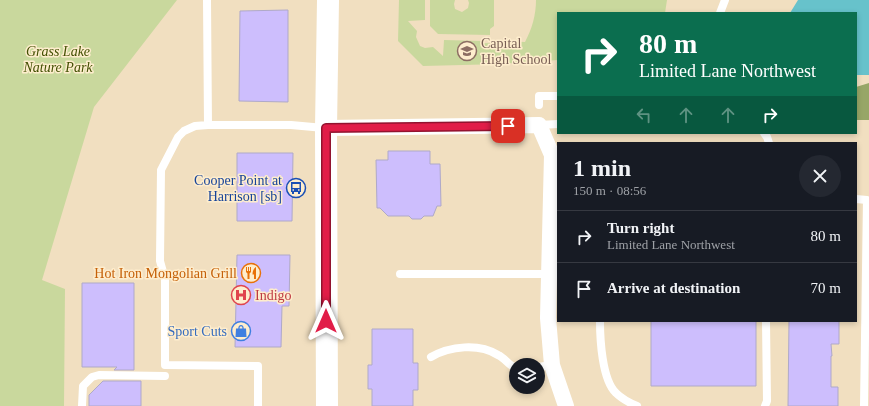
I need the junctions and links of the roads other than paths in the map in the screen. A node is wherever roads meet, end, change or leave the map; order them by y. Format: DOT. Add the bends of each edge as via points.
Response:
graph roads {
  1 [pos="207,0"];
  2 [pos="328,0"];
  3 [pos="725,0"];
  4 [pos="720,12"];
  5 [pos="557,96"];
  6 [pos="539,105"];
  7 [pos="557,124"];
  8 [pos="208,125"];
  9 [pos="539,125"];
  10 [pos="326,128"];
  11 [pos="857,200"];
  12 [pos="554,250"];
  13 [pos="400,274"];
  14 [pos="549,274"];
  15 [pos="554,292"];
  16 [pos="600,322"];
  17 [pos="766,322"];
  18 [pos="431,357"];
  19 [pos="509,364"];
  20 [pos="545,366"];
  21 [pos="165,376"];
  22 [pos="82,406"];
  23 [pos="258,406"];
  24 [pos="327,406"];
  25 [pos="565,406"];
  26 [pos="637,406"];
  27 [pos="765,406"];
  28 [pos="864,406"];
  1 -- 8 [label="lane"];
  2 -- 10 [label="main road"];
  3 -- 4 [label="lane"];
  5 -- 6 [label="lane" via="538,96"];
  7 -- 9 [label="lane"];
  8 -- 10 [label="lane" via="291,125"];
  8 -- 23 [label="lane" via="195,126 184,131 178,137 161,170 160,261 165,279 165,365 258,366"];
  9 -- 10 [label="street"];
  9 -- 12 [label="street" via="552,155"];
  10 -- 24 [label="main road"];
  11 -- 28 [label="lane" via="867,200"];
  12 -- 14 [label="street"];
  13 -- 14 [label="lane"];
  14 -- 15 [label="street"];
  15 -- 20 [label="street" via="548,318"];
  16 -- 26 [label="lane" via="600,345 608,379 615,392"];
  17 -- 27 [label="lane"];
  18 -- 19 [label="lane" via="451,349 473,348 498,354"];
  20 -- 25 [label="street"];
  21 -- 22 [label="lane" via="92,377 83,386"];
}
